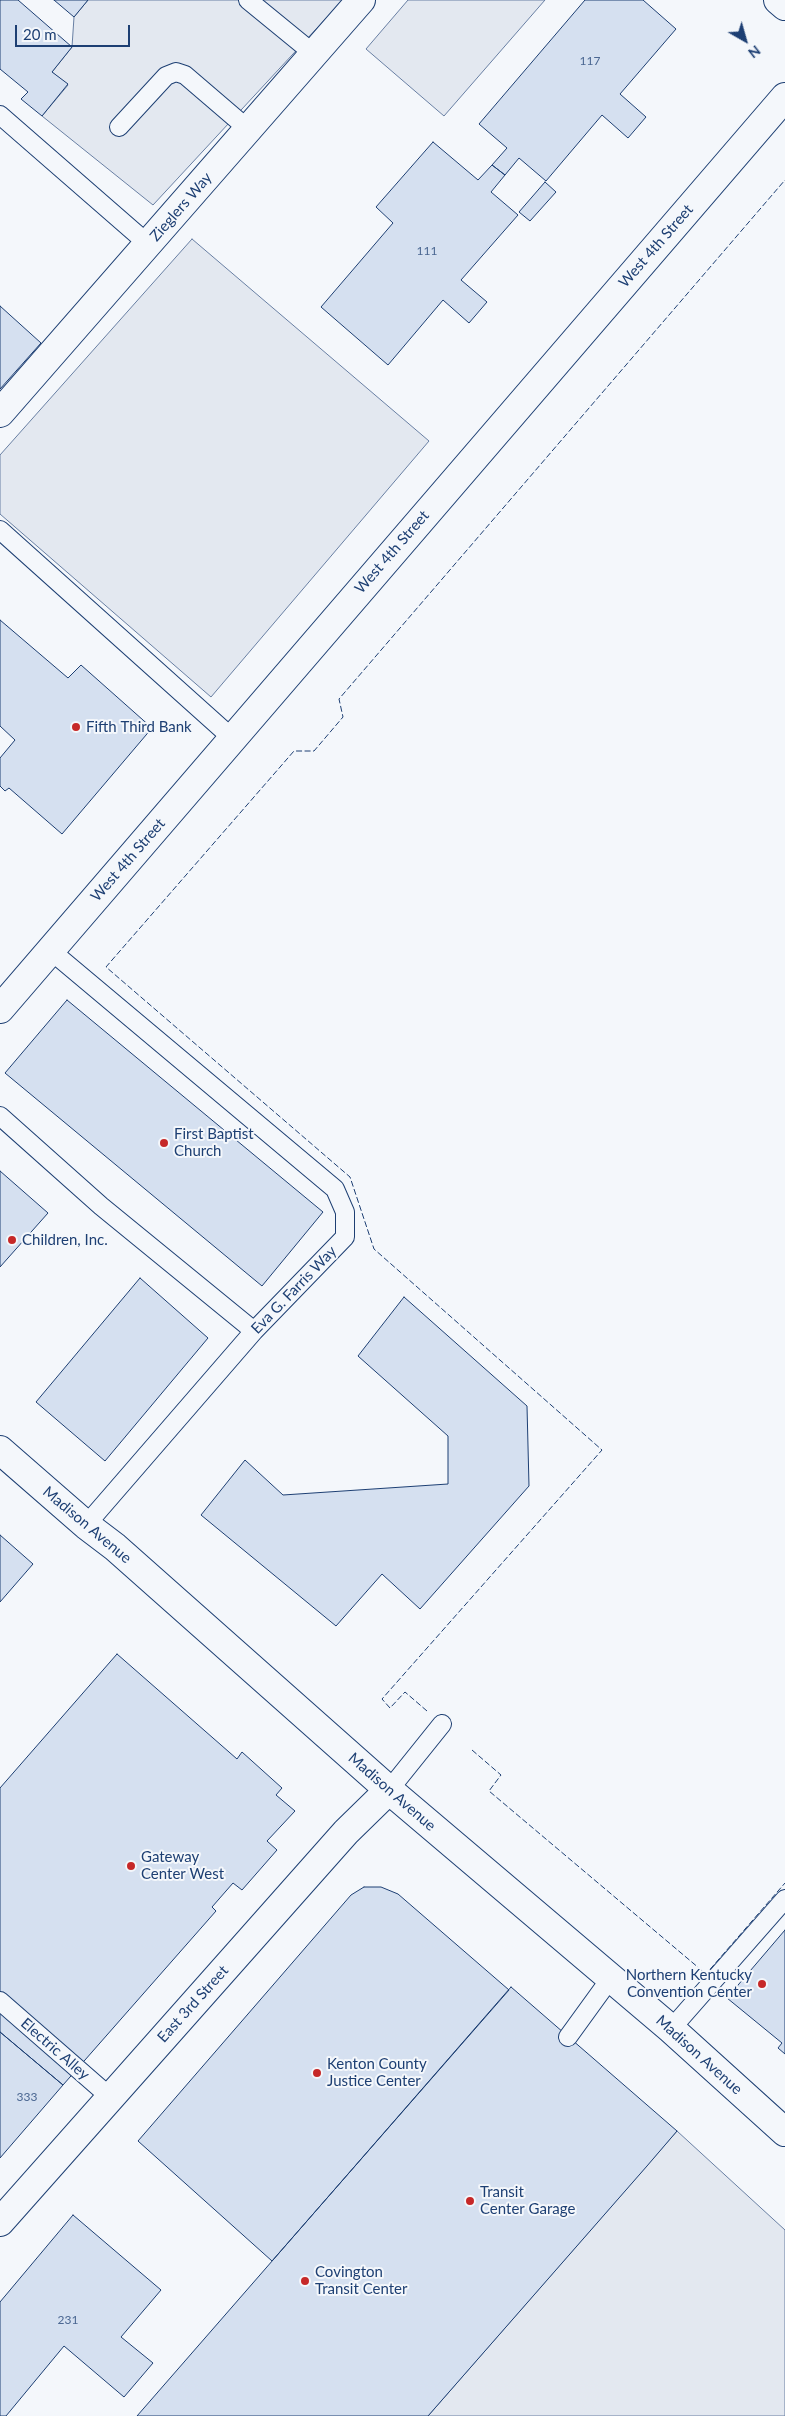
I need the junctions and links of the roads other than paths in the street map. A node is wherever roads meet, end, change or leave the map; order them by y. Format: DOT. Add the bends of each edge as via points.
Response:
graph roads {
  1 [pos="248,0"];
  2 [pos="361,0"];
  3 [pos="778,0"];
  4 [pos="785,6"];
  5 [pos="314,54"];
  6 [pos="785,97"];
  7 [pos="0,115"];
  8 [pos="119,127"];
  9 [pos="248,129"];
  10 [pos="148,244"];
  11 [pos="0,413"];
  12 [pos="4,533"];
  13 [pos="232,738"];
  14 [pos="50,950"];
  15 [pos="0,1010"];
  16 [pos="0,1116"];
  17 [pos="254,1331"];
  18 [pos="0,1450"];
  19 [pos="86,1526"];
  20 [pos="442,1724"];
  21 [pos="388,1790"];
  22 [pos="785,1899"];
  23 [pos="610,1979"];
  24 [pos="0,2001"];
  25 [pos="671,2029"];
  26 [pos="568,2037"];
  27 [pos="110,2097"];
  28 [pos="785,2132"];
  29 [pos="0,2222"];
  1 -- 5 [label="lane"];
  2 -- 5 [label="street, Zieglers Way"];
  3 -- 4 [label="street"];
  5 -- 9 [label="street, Zieglers Way"];
  6 -- 13 [label="street, West 4th Street"];
  7 -- 10 [label="lane"];
  8 -- 9 [label="lane" via="166,76 176,72 185,75"];
  9 -- 10 [label="street, Zieglers Way"];
  10 -- 11 [label="street, Zieglers Way"];
  12 -- 13 [label="lane"];
  13 -- 14 [label="street, West 4th Street"];
  14 -- 15 [label="street, West 4th Street"];
  14 -- 17 [label="lane, Eva G. Farris Way" via="334,1189 345,1212 345,1237"];
  16 -- 17 [label="lane" via="100,1206"];
  17 -- 19 [label="lane, Eva G. Farris Way"];
  18 -- 19 [label="street, Madison Avenue"];
  19 -- 21 [label="street, Madison Avenue" via="115,1547"];
  20 -- 21 [label="lane"];
  21 -- 23 [label="street, Madison Avenue"];
  21 -- 27 [label="street, East 3rd Street" via="346,1832"];
  22 -- 25 [label="lane"];
  23 -- 25 [label="street, Madison Avenue"];
  23 -- 26 [label="lane"];
  24 -- 27 [label="lane, Electric Alley"];
  25 -- 28 [label="street, Madison Avenue"];
  27 -- 29 [label="street, East 3rd Street"];
}
